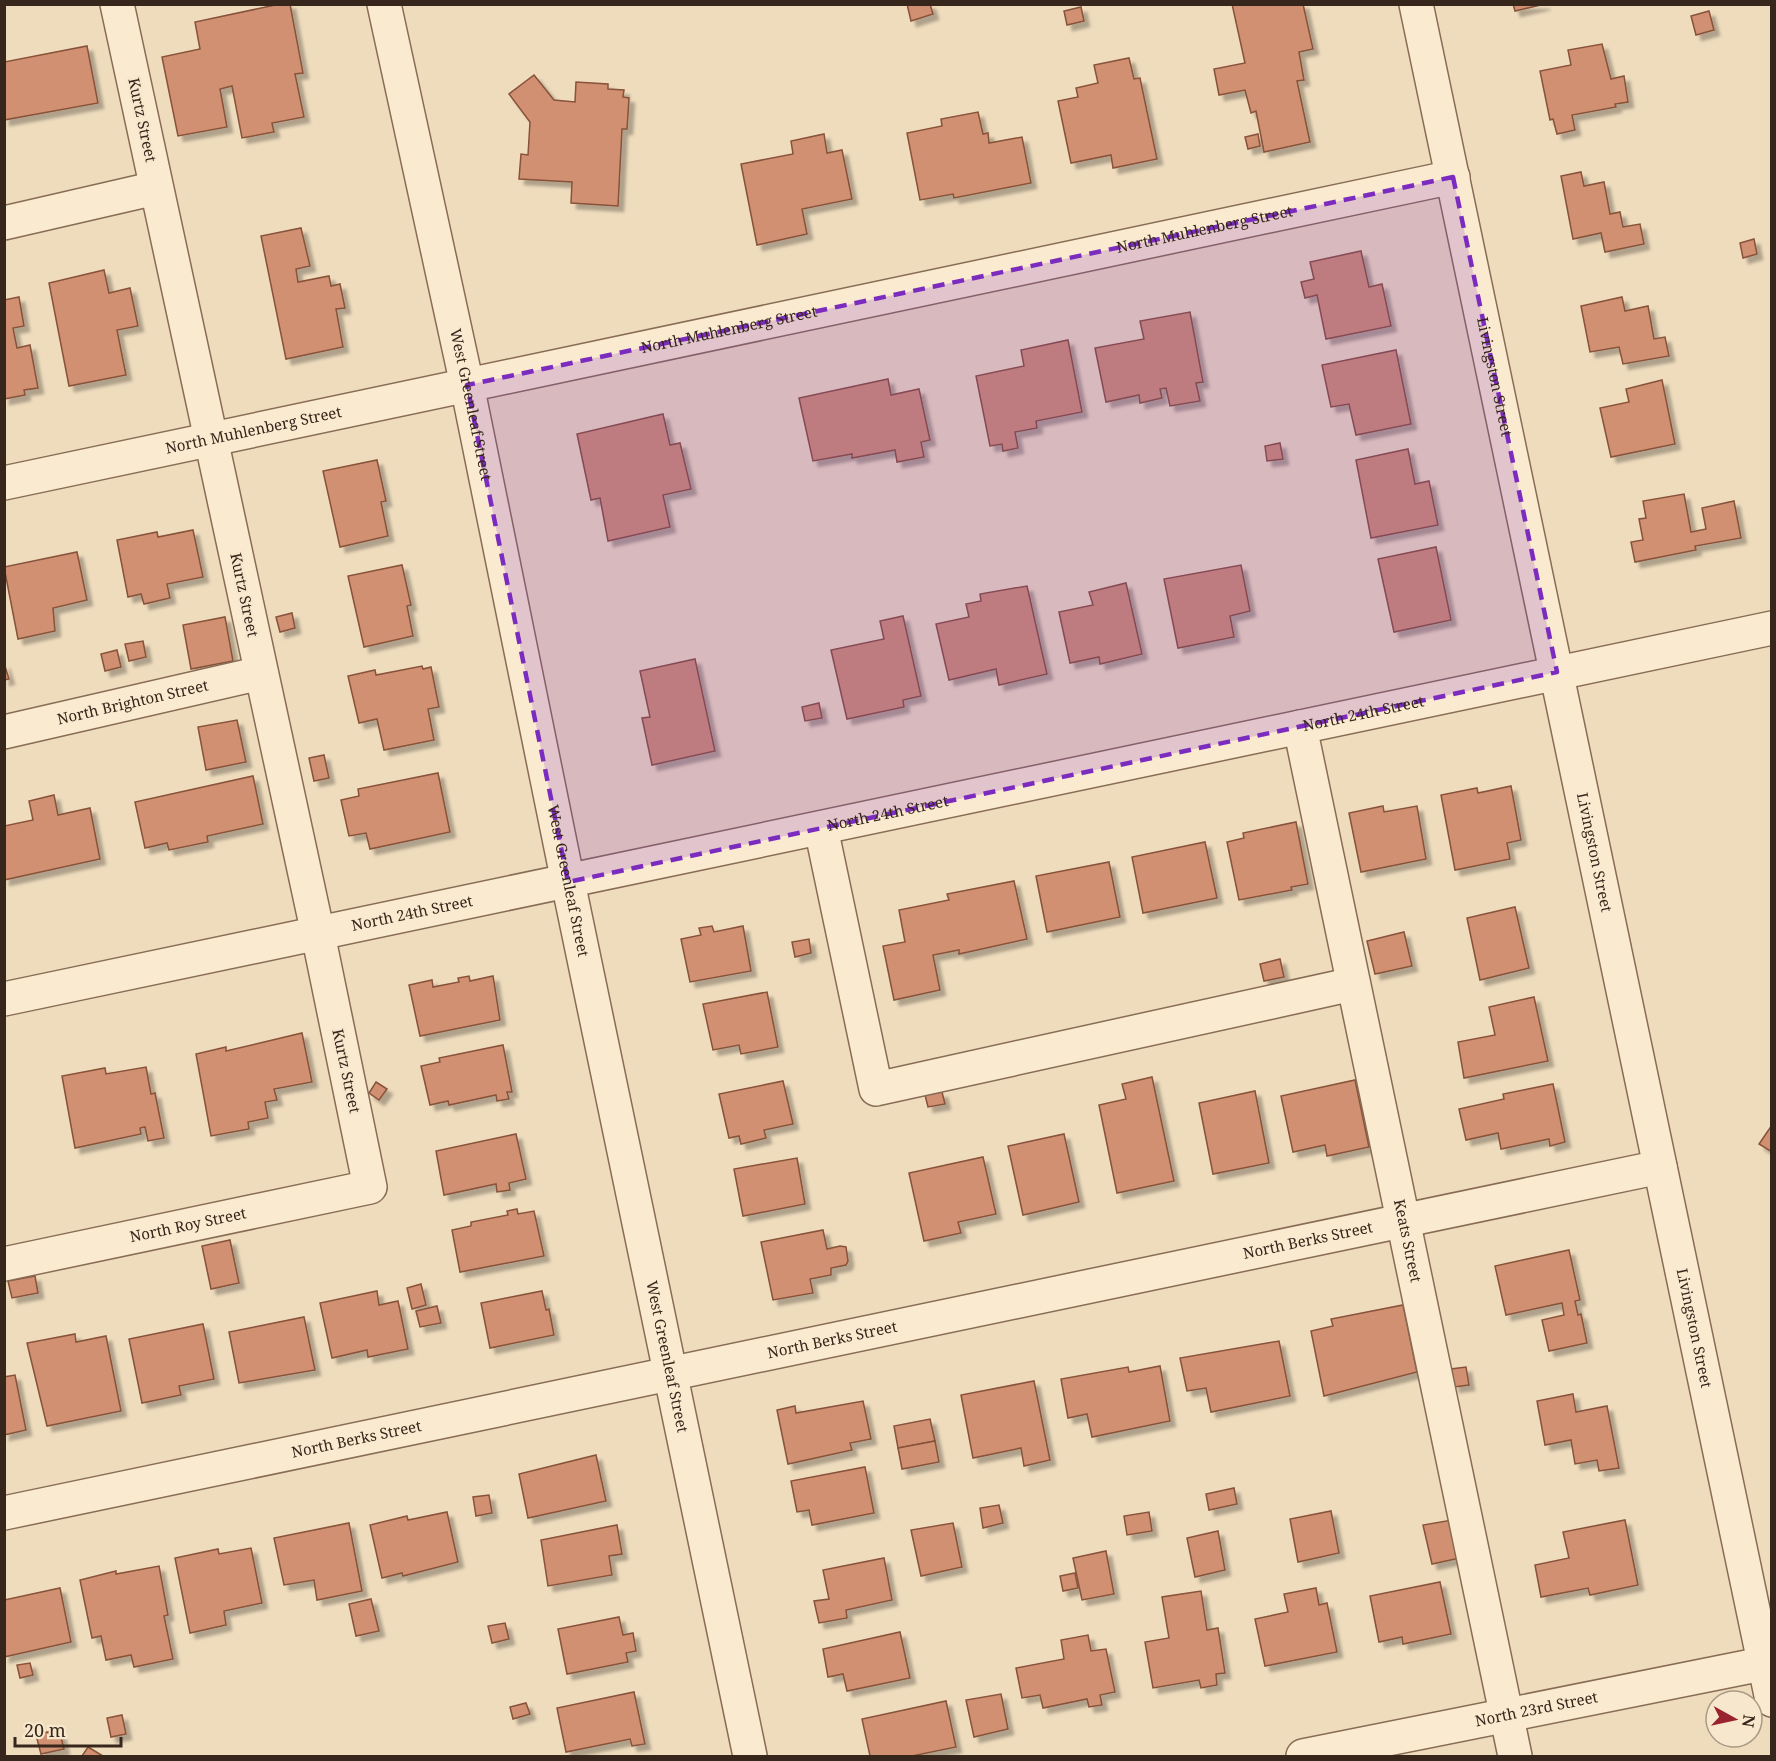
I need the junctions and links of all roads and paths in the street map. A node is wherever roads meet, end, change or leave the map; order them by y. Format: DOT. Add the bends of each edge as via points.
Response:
graph roads {
  1 [pos="117,4"];
  2 [pos="384,4"];
  3 [pos="1416,4"];
  4 [pos="1453,177"];
  5 [pos="156,188"];
  6 [pos="4,223"];
  7 [pos="467,385"];
  8 [pos="210,439"];
  9 [pos="4,483"];
  10 [pos="1772,628"];
  11 [pos="1557,672"];
  12 [pos="261,673"];
  13 [pos="1300,727"];
  14 [pos="4,732"];
  15 [pos="821,828"];
  16 [pos="568,882"];
  17 [pos="318,934"];
  18 [pos="1353,984"];
  19 [pos="4,999"];
  20 [pos="1660,1167"];
  21 [pos="369,1187"];
  22 [pos="1403,1220"];
  23 [pos="4,1264"];
  24 [pos="671,1375"];
  25 [pos="4,1513"];
  26 [pos="1768,1663"];
  27 [pos="1772,1700"];
  28 [pos="1506,1715"];
  29 [pos="750,1756"];
  30 [pos="1303,1756"];
  31 [pos="1515,1756"];
  1 -- 5 [label="street, Kurtz Street"];
  2 -- 7 [label="street, West Greenleaf Street"];
  3 -- 4 [label="street, Livingston Street"];
  4 -- 7 [label="street, North Muhlenberg Street"];
  4 -- 11 [label="street, Livingston Street"];
  5 -- 6 [label="street"];
  5 -- 8 [label="street, Kurtz Street"];
  7 -- 8 [label="street, North Muhlenberg Street"];
  7 -- 16 [label="street, West Greenleaf Street"];
  8 -- 9 [label="street, North Muhlenberg Street"];
  8 -- 12 [label="street, Kurtz Street"];
  10 -- 11 [label="street, North 24th Street"];
  11 -- 13 [label="street, North 24th Street"];
  11 -- 20 [label="street, Livingston Street"];
  12 -- 14 [label="street, North Brighton Street"];
  12 -- 17 [label="street, Kurtz Street"];
  13 -- 15 [label="street, North 24th Street"];
  13 -- 18 [label="street, Keats Street"];
  15 -- 16 [label="street, North 24th Street"];
  15 -- 18 [label="street" via="876,1089"];
  16 -- 17 [label="street, North 24th Street"];
  16 -- 24 [label="street, West Greenleaf Street"];
  17 -- 19 [label="street, North 24th Street"];
  17 -- 21 [label="street, Kurtz Street"];
  18 -- 22 [label="street, Keats Street"];
  20 -- 22 [label="street, North Berks Street"];
  20 -- 26 [label="street, Livingston Street"];
  21 -- 23 [label="street, North Roy Street"];
  22 -- 24 [label="street, North Berks Street"];
  22 -- 28 [label="street, Keats Street"];
  24 -- 25 [label="street, North Berks Street"];
  24 -- 29 [label="street, West Greenleaf Street"];
  26 -- 27 [label="street, Livingston Street"];
  26 -- 28 [label="street, North 23rd Street"];
  28 -- 30 [label="street, North 23rd Street"];
  28 -- 31 [label="street, Keats Street"];
}
